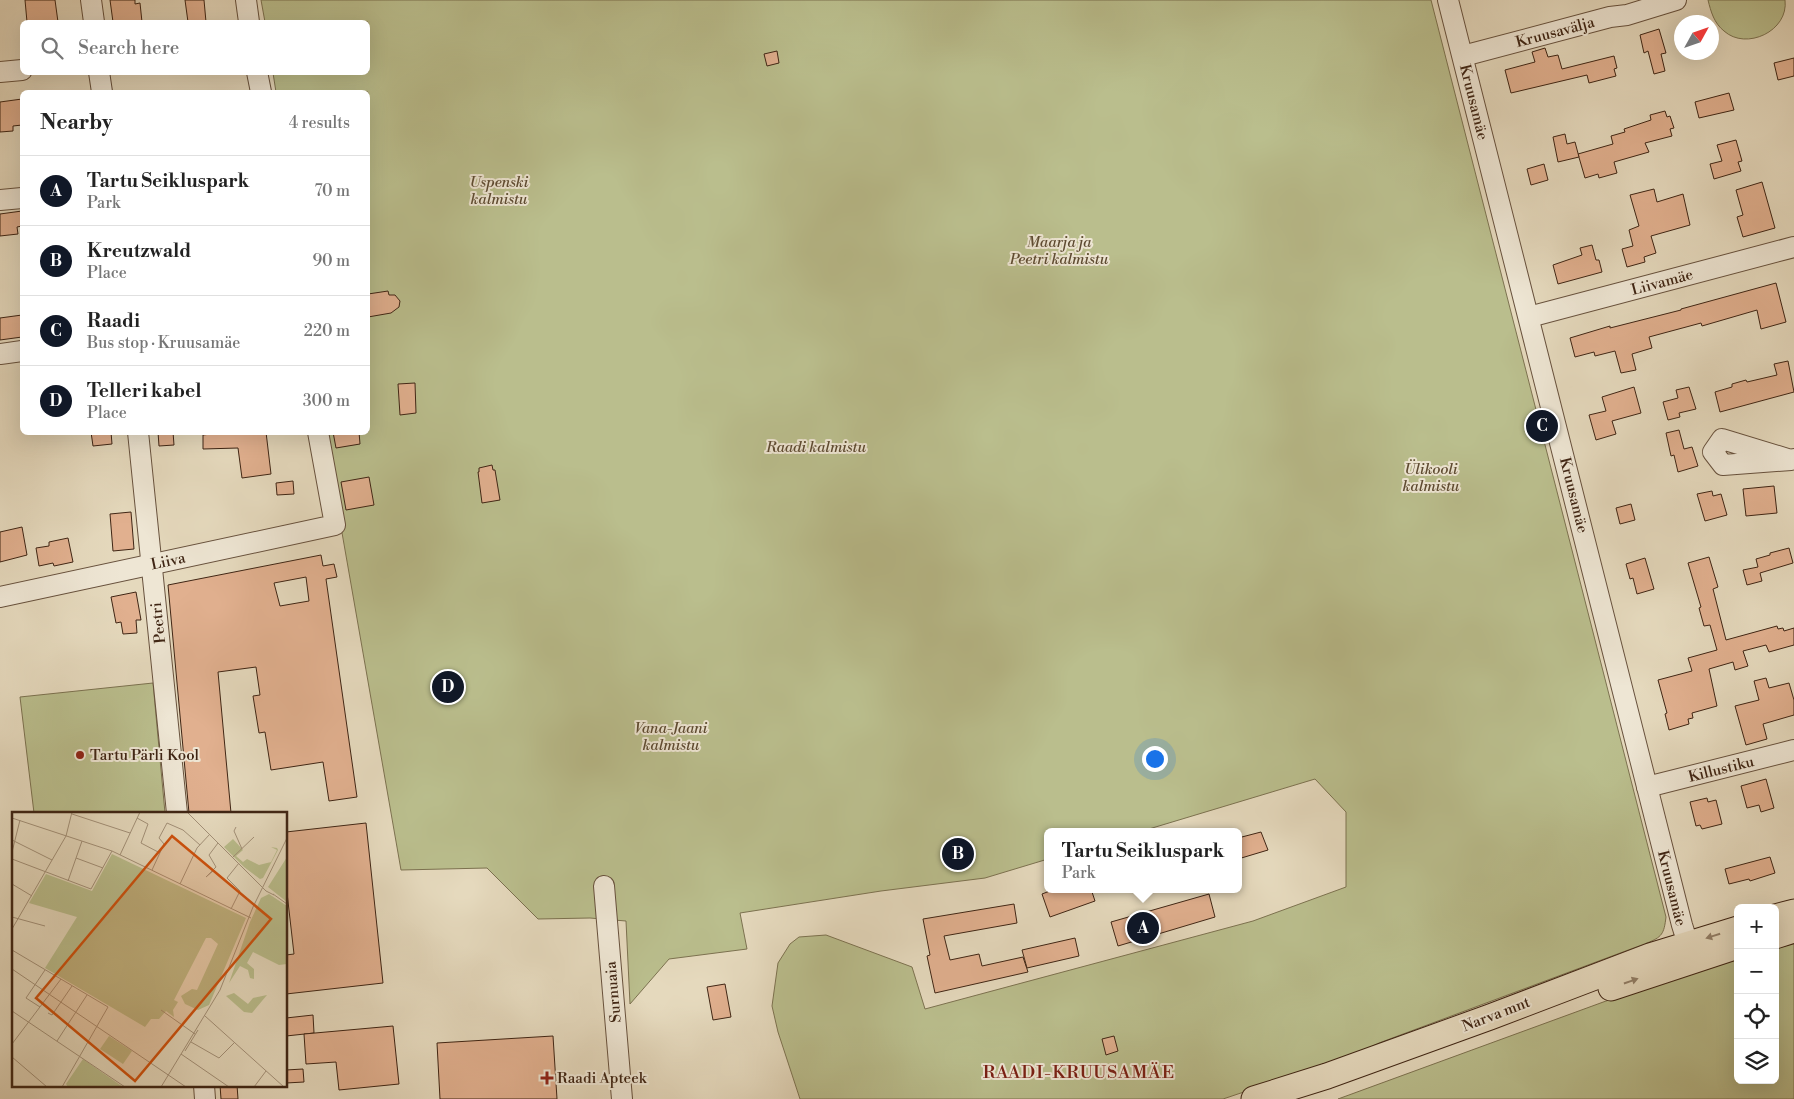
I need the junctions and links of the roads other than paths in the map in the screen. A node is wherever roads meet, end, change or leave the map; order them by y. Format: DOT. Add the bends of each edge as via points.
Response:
graph roads {
  1 [pos="92,0"];
  2 [pos="246,0"];
  3 [pos="1448,0"];
  4 [pos="1676,0"];
  5 [pos="1616,8"];
  6 [pos="94,20"];
  7 [pos="249,20"];
  8 [pos="1462,56"];
  9 [pos="20,70"];
  10 [pos="0,72"];
  11 [pos="99,75"];
  12 [pos="257,75"];
  13 [pos="102,90"];
  14 [pos="260,90"];
  15 [pos="20,198"];
  16 [pos="0,200"];
  17 [pos="1794,247"];
  18 [pos="1529,317"];
  19 [pos="20,351"];
  20 [pos="0,354"];
  21 [pos="138,435"];
  22 [pos="319,435"];
  23 [pos="152,565"];
  24 [pos="0,597"];
  25 [pos="1794,750"];
  26 [pos="1647,787"];
  27 [pos="177,812"];
  28 [pos="604,886"];
  29 [pos="1794,912"];
  30 [pos="1779,916"];
  31 [pos="1734,930"];
  32 [pos="1794,930"];
  33 [pos="1779,935"];
  34 [pos="1734,946"];
  35 [pos="1690,952"];
  36 [pos="204,1086"];
  37 [pos="205,1099"];
  38 [pos="622,1099"];
  39 [pos="1254,1099"];
  40 [pos="1306,1099"];
  1 -- 6 [label="street"];
  2 -- 7 [label="street"];
  3 -- 8 [label="street, Kruusamäe"];
  4 -- 5 [label="street, Kruusavälja" via="1627,15"];
  5 -- 8 [label="street, Kruusavälja"];
  8 -- 18 [label="street, Kruusamäe"];
  9 -- 10 [label="street"];
  11 -- 13 [label="street"];
  12 -- 14 [label="street"];
  15 -- 16 [label="street"];
  17 -- 18 [label="street, Liivamäe"];
  18 -- 26 [label="street, Kruusamäe"];
  19 -- 20 [label="street"];
  21 -- 23 [label="street, Peetri"];
  22 -- 23 [label="street, Liiva" via="335,525"];
  23 -- 24 [label="street, Liiva"];
  23 -- 27 [label="street, Peetri"];
  25 -- 26 [label="street, Killustiku"];
  26 -- 35 [label="street, Kruusamäe"];
  28 -- 38 [label="street, Surnuaia"];
  29 -- 30 [label="main road"];
  31 -- 35 [label="main road, Narva mnt, one-way"];
  32 -- 33 [label="main road"];
  34 -- 35 [label="main road, Narva mnt"];
  35 -- 39 [label="main road, Narva mnt" via="1650,956 1336,1073"];
  40 -- 35 [label="main road, Narva mnt, one-way" via="1581,998"];
  36 -- 37 [label="street"];
}
